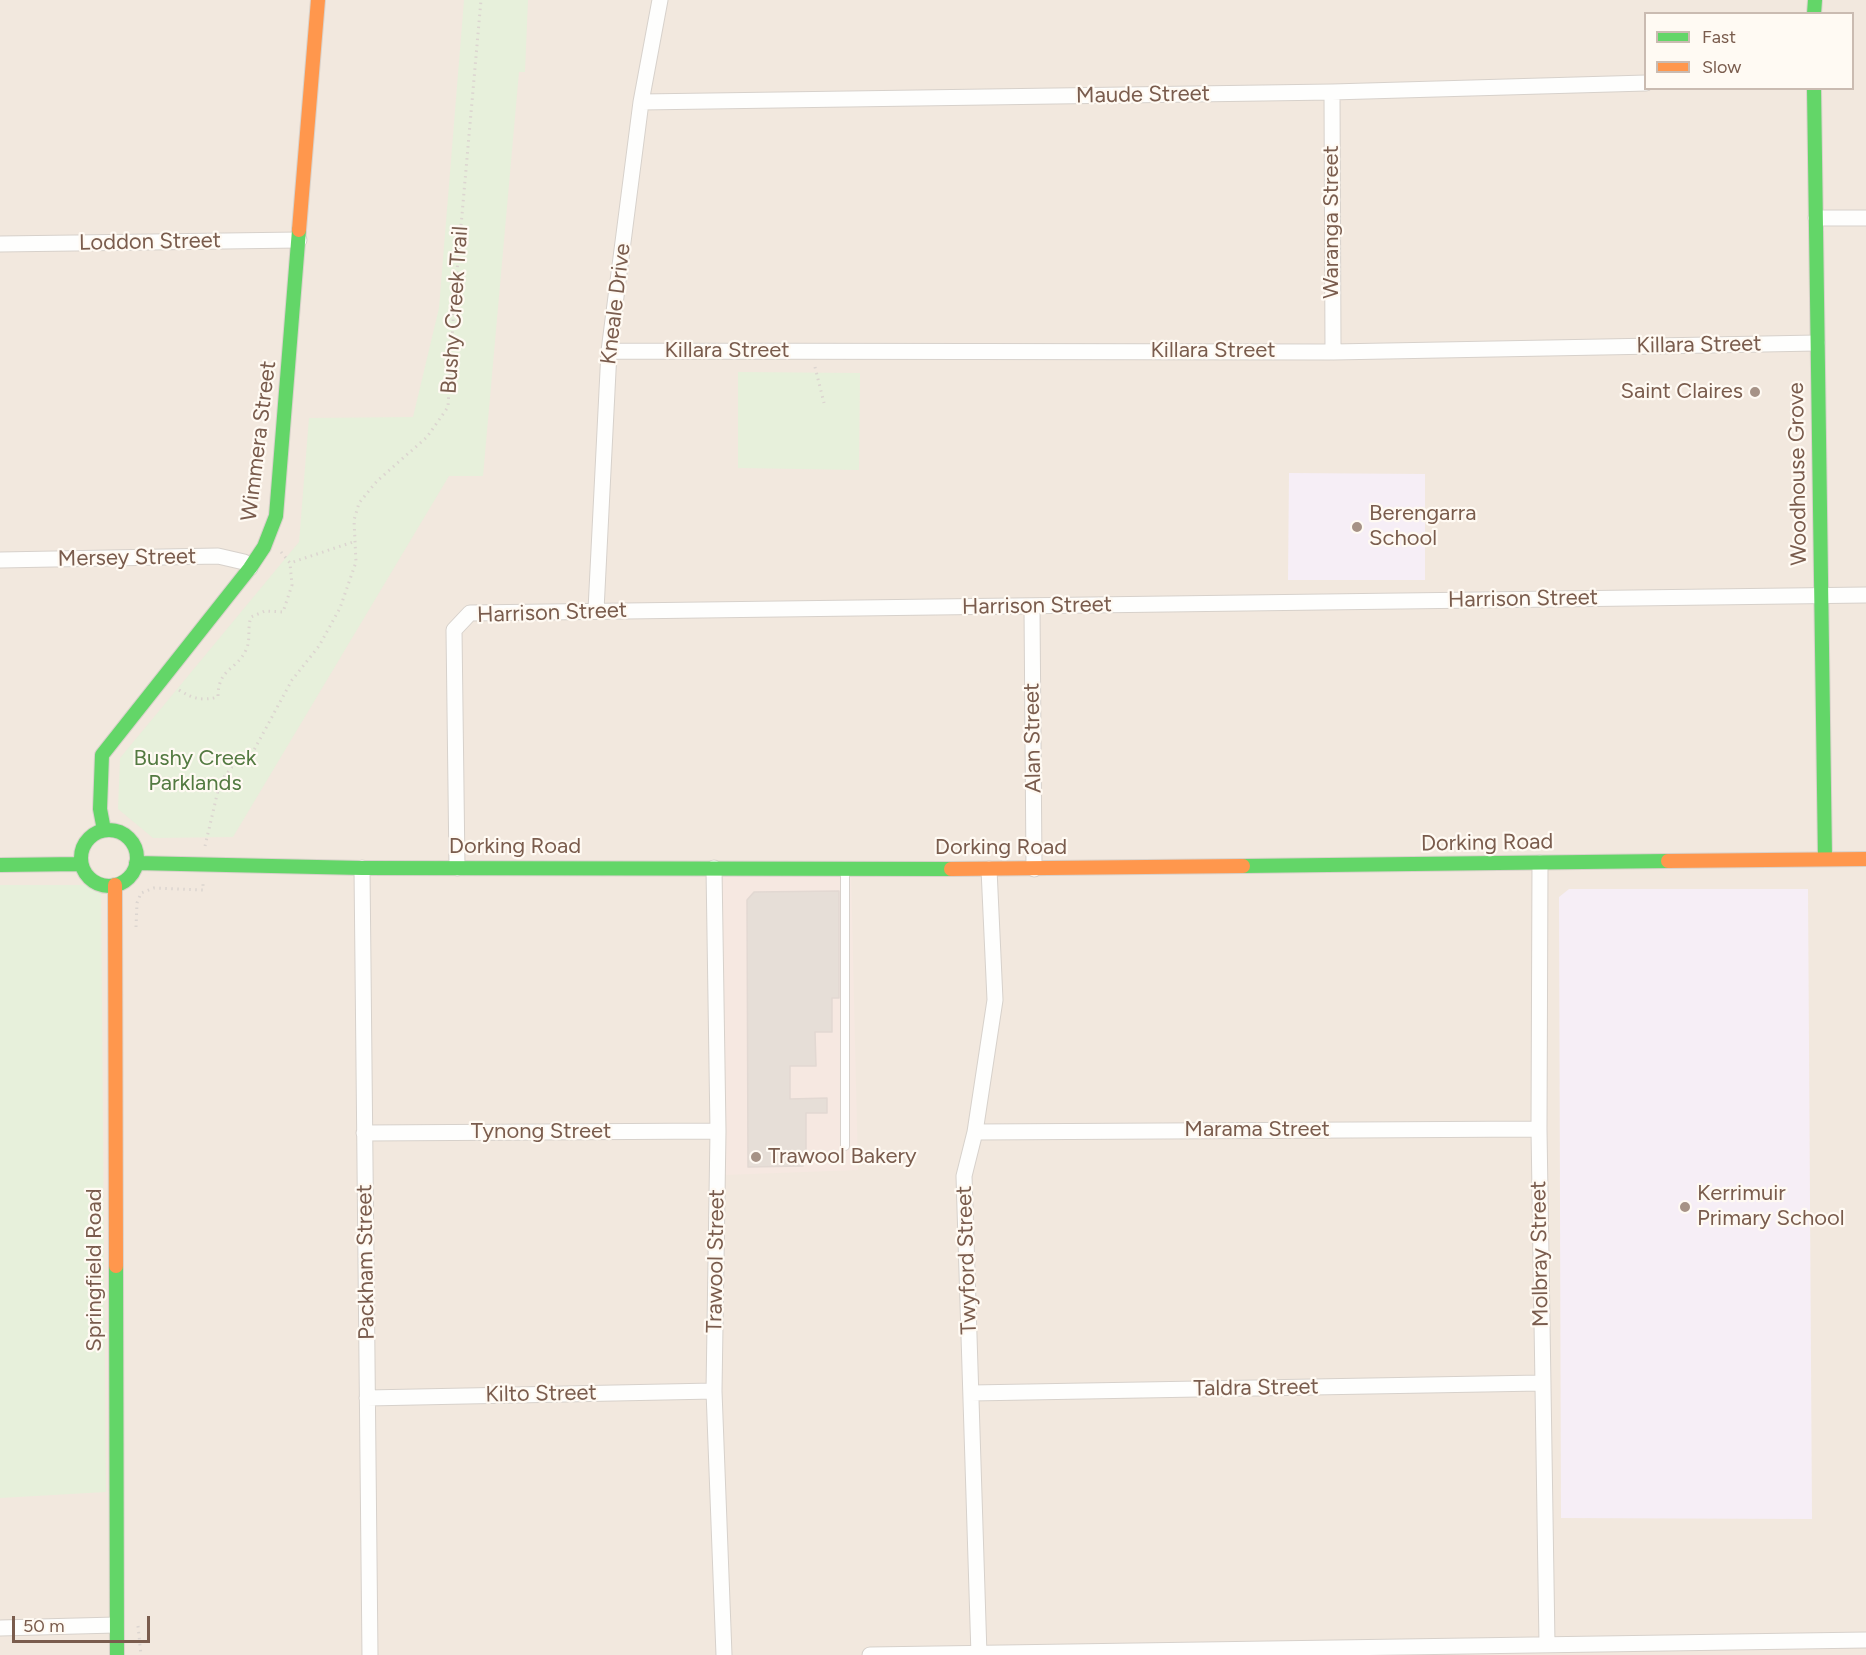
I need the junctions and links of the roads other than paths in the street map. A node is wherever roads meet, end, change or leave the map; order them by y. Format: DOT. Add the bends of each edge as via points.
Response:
graph roads {
  1 [pos="318,0"];
  2 [pos="660,0"];
  3 [pos="1644,83"];
  4 [pos="1814,90"];
  5 [pos="1332,92"];
  6 [pos="641,102"];
  7 [pos="1816,218"];
  8 [pos="1866,218"];
  9 [pos="299,240"];
  10 [pos="0,244"];
  11 [pos="1817,343"];
  12 [pos="609,351"];
  13 [pos="1333,352"];
  14 [pos="0,560"];
  15 [pos="250,568"];
  16 [pos="1821,595"];
  17 [pos="1866,595"];
  18 [pos="1032,607"];
  19 [pos="596,610"];
  20 [pos="104,830"];
  21 [pos="1825,859"];
  22 [pos="1866,859"];
  23 [pos="136,863"];
  24 [pos="1540,863"];
  25 [pos="81,864"];
  26 [pos="0,865"];
  27 [pos="714,867"];
  28 [pos="362,868"];
  29 [pos="457,868"];
  30 [pos="845,869"];
  31 [pos="989,869"];
  32 [pos="1034,869"];
  33 [pos="115,885"];
  34 [pos="1539,1129"];
  35 [pos="718,1131"];
  36 [pos="975,1132"];
  37 [pos="364,1133"];
  38 [pos="845,1146"];
  39 [pos="1541,1383"];
  40 [pos="714,1391"];
  41 [pos="971,1393"];
  42 [pos="367,1398"];
  43 [pos="116,1625"];
  44 [pos="0,1628"];
  45 [pos="1866,1640"];
  46 [pos="1546,1644"];
  47 [pos="1672,1649"];
  48 [pos="1388,1653"];
  49 [pos="979,1654"];
  50 [pos="117,1655"];
  51 [pos="370,1655"];
  52 [pos="724,1655"];
  53 [pos="870,1655"];
  1 -- 9 [label="street, Wimmera Street"];
  2 -- 6 [label="street, Kneale Drive"];
  3 -- 5 [label="street, Maude Street"];
  4 -- 7 [label="street, Woodhouse Grove"];
  5 -- 6 [label="street, Maude Street"];
  5 -- 13 [label="street, Waranga Street"];
  6 -- 12 [label="street, Kneale Drive"];
  7 -- 8 [label="street"];
  7 -- 11 [label="street, Woodhouse Grove"];
  9 -- 10 [label="street, Loddon Street"];
  9 -- 15 [label="street, Wimmera Street" via="276,516 264,547"];
  11 -- 13 [label="street, Killara Street"];
  11 -- 16 [label="street, Woodhouse Grove"];
  12 -- 13 [label="street, Killara Street"];
  12 -- 19 [label="street, Kneale Drive"];
  14 -- 15 [label="street, Mersey Street" via="218,556 244,562"];
  15 -- 20 [label="street, Wimmera Street" via="102,755 100,809"];
  16 -- 17 [label="street, Harrison Street"];
  16 -- 18 [label="street, Harrison Street"];
  16 -- 21 [label="street, Woodhouse Grove"];
  18 -- 19 [label="street, Harrison Street"];
  18 -- 32 [label="street, Alan Street"];
  19 -- 29 [label="street, Harrison Street" via="470,613 454,630"];
  20 -- 23 [label="street" via="126,836 136,852"];
  20 -- 25 [label="street" via="88,838"];
  21 -- 22 [label="street, Dorking Road"];
  21 -- 24 [label="street, Dorking Road"];
  23 -- 28 [label="street, Dorking Road"];
  23 -- 33 [label="street" via="132,874"];
  24 -- 32 [label="street, Dorking Road"];
  24 -- 34 [label="street, Molbray Street"];
  25 -- 26 [label="street"];
  25 -- 33 [label="street" via="91,880 100,885"];
  27 -- 29 [label="street, Dorking Road"];
  27 -- 30 [label="street, Dorking Road"];
  27 -- 35 [label="street, Trawool Street"];
  28 -- 29 [label="street, Dorking Road"];
  28 -- 37 [label="street, Packham Street"];
  30 -- 31 [label="street, Dorking Road"];
  30 -- 38 [label="lane"];
  31 -- 32 [label="street, Dorking Road"];
  31 -- 36 [label="street, Twyford Street" via="995,1000"];
  33 -- 43 [label="street, Springfield Road"];
  34 -- 36 [label="street, Marama Street"];
  34 -- 39 [label="street, Molbray Street"];
  35 -- 37 [label="street, Tynong Street"];
  35 -- 40 [label="street, Trawool Street"];
  36 -- 41 [label="street, Twyford Street" via="964,1176"];
  37 -- 42 [label="street, Packham Street"];
  39 -- 41 [label="street, Taldra Street"];
  39 -- 46 [label="street, Molbray Street"];
  40 -- 42 [label="street, Kilto Street"];
  40 -- 52 [label="street, Trawool Street"];
  41 -- 49 [label="street, Twyford Street"];
  42 -- 51 [label="street, Packham Street"];
  43 -- 44 [label="street"];
  43 -- 50 [label="street, Springfield Road"];
  45 -- 47 [label="street"];
  46 -- 47 [label="street"];
  46 -- 48 [label="street"];
  48 -- 49 [label="street"];
  49 -- 53 [label="street"];
}
